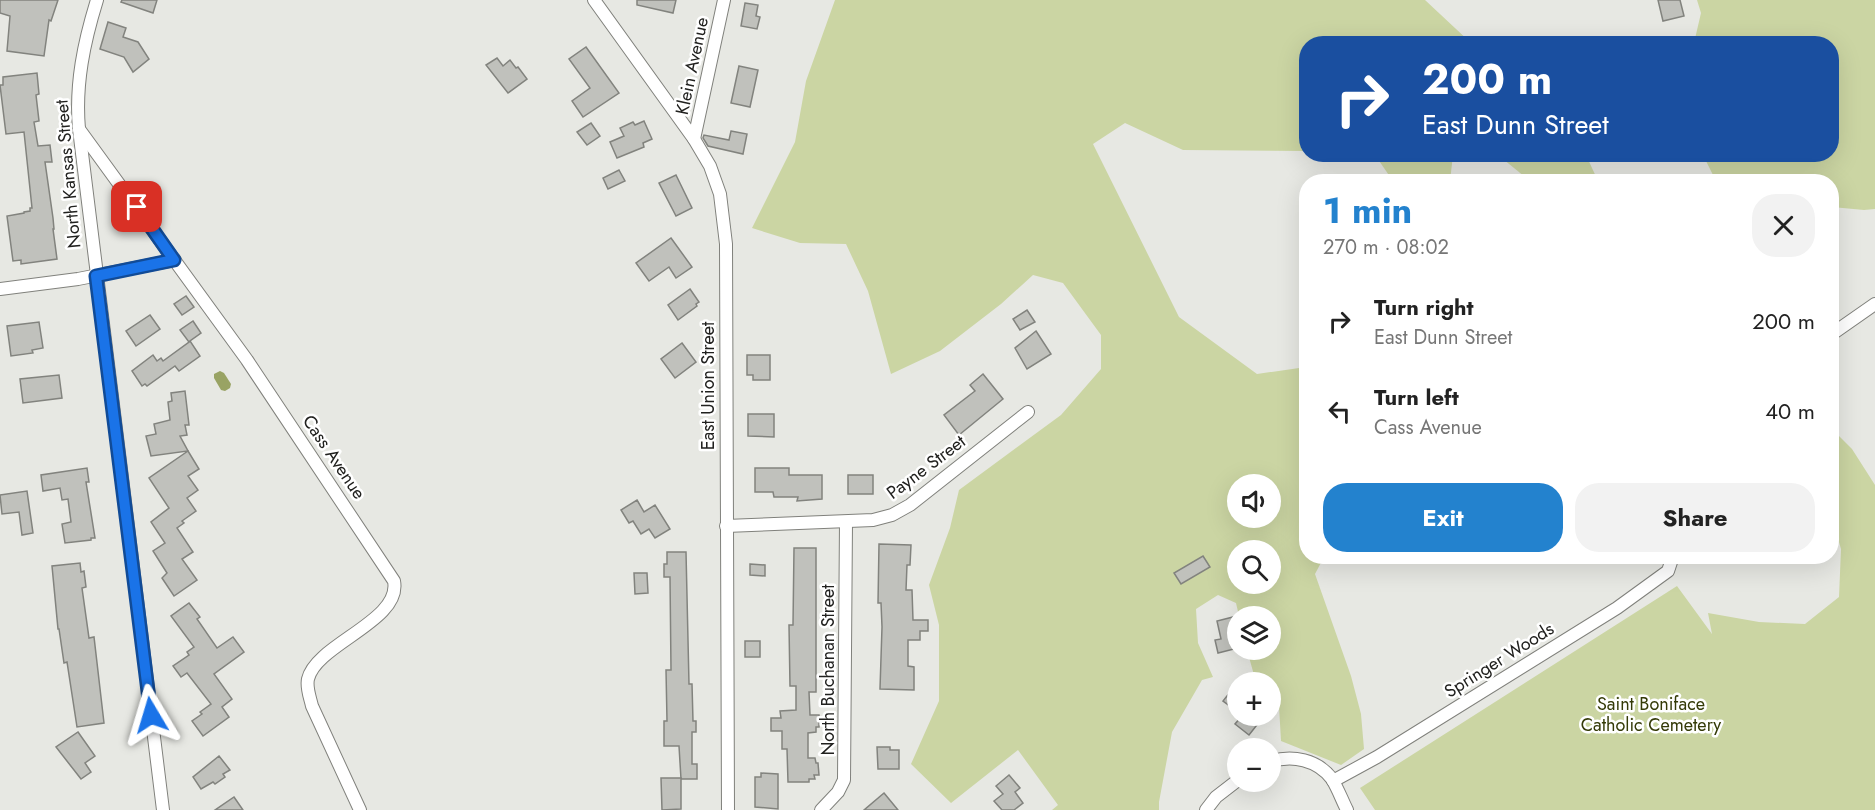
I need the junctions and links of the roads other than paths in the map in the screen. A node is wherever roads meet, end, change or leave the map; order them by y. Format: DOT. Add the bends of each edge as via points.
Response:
graph roads {
  1 [pos="97,0"];
  2 [pos="594,0"];
  3 [pos="724,0"];
  4 [pos="79,129"];
  5 [pos="694,139"];
  6 [pos="174,260"];
  7 [pos="96,276"];
  8 [pos="0,289"];
  9 [pos="1875,304"];
  10 [pos="1839,329"];
  11 [pos="1028,412"];
  12 [pos="846,522"];
  13 [pos="726,526"];
  14 [pos="1670,564"];
  15 [pos="1281,759"];
  16 [pos="1333,781"];
  17 [pos="1227,789"];
  18 [pos="163,810"];
  19 [pos="360,810"];
  20 [pos="728,810"];
  21 [pos="821,810"];
  22 [pos="1206,810"];
  23 [pos="1347,810"];
  1 -- 4 [label="street, North Kansas Street" via="78,84"];
  2 -- 5 [label="street, East Union Street"];
  3 -- 5 [label="street, Klein Avenue"];
  4 -- 6 [label="street, Cass Avenue"];
  4 -- 7 [label="street, North Kansas Street"];
  5 -- 13 [label="street, East Union Street" via="716,179 726,244"];
  6 -- 7 [label="street"];
  6 -- 19 [label="street, Cass Avenue" via="247,360 394,581 395,592 389,603 324,656 308,678 312,706"];
  7 -- 8 [label="street"];
  7 -- 18 [label="street, North Kansas Street"];
  9 -- 10 [label="street"];
  11 -- 12 [label="street, Payne Street" via="901,511 873,520"];
  12 -- 13 [label="street, Payne Street"];
  12 -- 21 [label="street, North Buchanan Street" via="844,780"];
  13 -- 20 [label="street, East Union Street"];
  14 -- 16 [label="street, Springer Woods" via="1668,572 1617,608"];
  15 -- 16 [label="street" via="1301,759 1325,771"];
  16 -- 23 [label="street"];
  17 -- 22 [label="street"];
}
